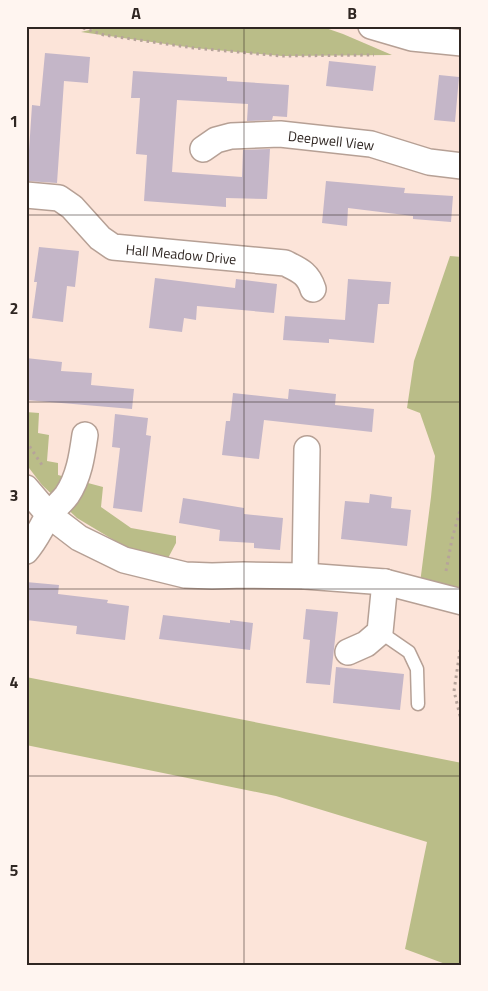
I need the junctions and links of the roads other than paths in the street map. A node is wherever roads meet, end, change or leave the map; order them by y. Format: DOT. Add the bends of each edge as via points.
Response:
graph roads {
  1 [pos="371,26"];
  2 [pos="462,43"];
  3 [pos="203,149"];
  4 [pos="462,166"];
  5 [pos="26,194"];
  6 [pos="312,289"];
  7 [pos="85,435"];
  8 [pos="307,449"];
  9 [pos="26,488"];
  10 [pos="49,515"];
  11 [pos="26,551"];
  12 [pos="305,576"];
  13 [pos="385,582"];
  14 [pos="451,599"];
  15 [pos="380,632"];
  16 [pos="348,652"];
  17 [pos="418,704"];
  1 -- 2 [label="street" via="412,38"];
  3 -- 4 [label="street, Deepwell View" via="216,140 232,136 280,134 371,144 429,162"];
  5 -- 6 [label="street, Hall Meadow Drive" via="59,198 113,247 285,263 302,271"];
  7 -- 10 [label="street" via="74,484"];
  8 -- 12 [label="street"];
  9 -- 10 [label="street"];
  10 -- 11 [label="street"];
  10 -- 12 [label="street" via="79,538 124,560 185,575"];
  12 -- 13 [label="street"];
  13 -- 14 [label="street"];
  13 -- 15 [label="street"];
  15 -- 16 [label="street" via="366,644"];
  15 -- 17 [label="lane" via="409,652 417,669"];
}
